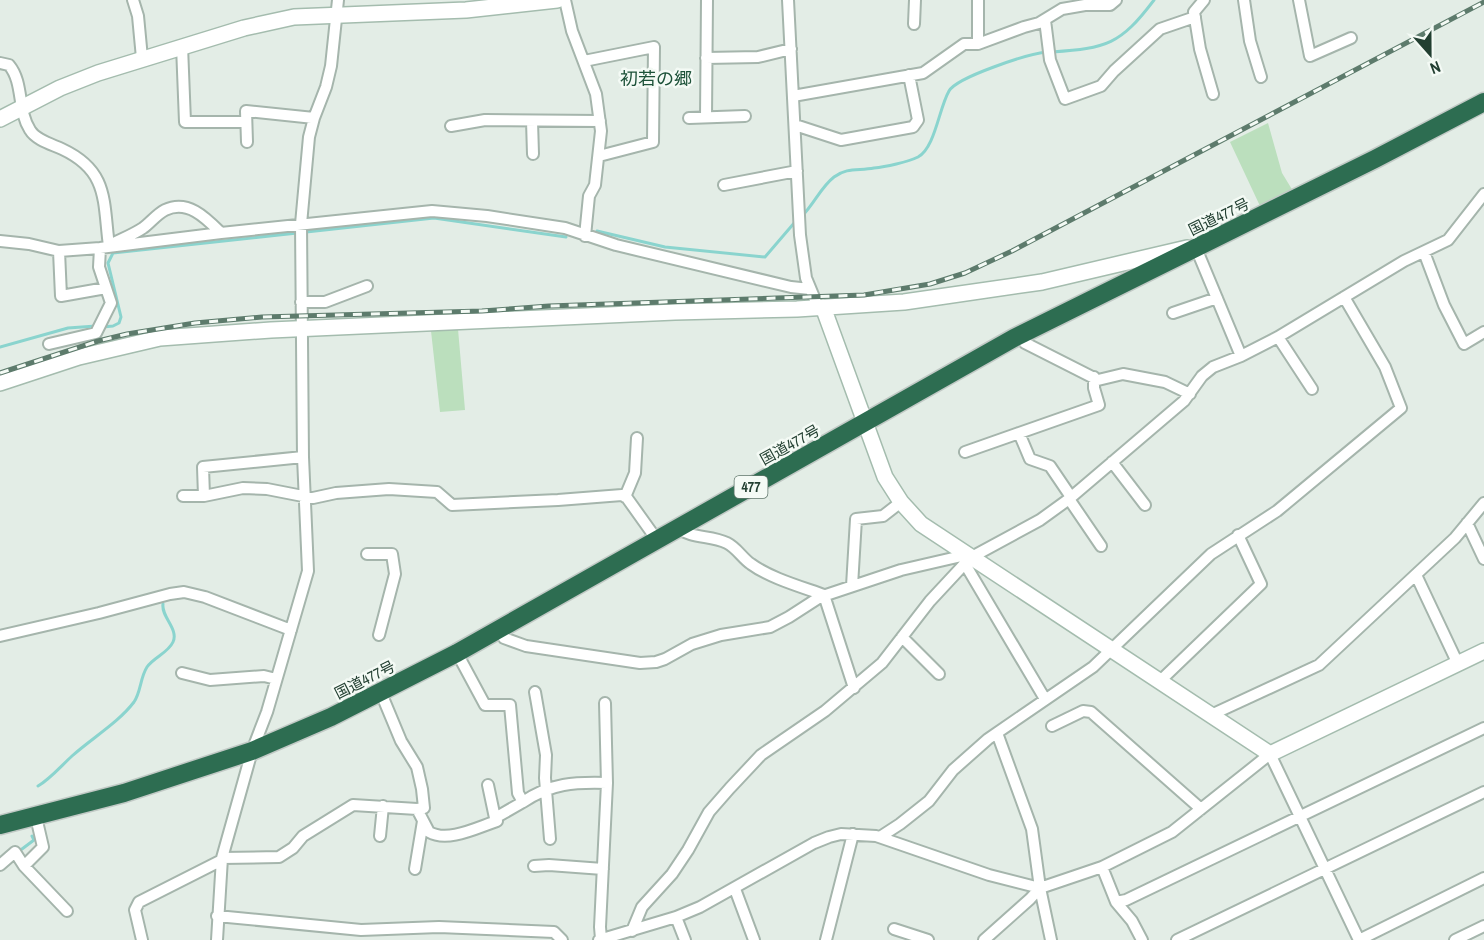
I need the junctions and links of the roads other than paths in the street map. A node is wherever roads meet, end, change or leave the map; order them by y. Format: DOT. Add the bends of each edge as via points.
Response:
graph roads {
  1 [pos="132,0"];
  2 [pos="557,0"];
  3 [pos="565,0"];
  4 [pos="707,0"];
  5 [pos="788,0"];
  6 [pos="915,0"];
  7 [pos="978,0"];
  8 [pos="1116,0"];
  9 [pos="1204,0"];
  10 [pos="1244,0"];
  11 [pos="1299,0"];
  12 [pos="500,4"];
  13 [pos="338,7"];
  14 [pos="1195,16"];
  15 [pos="1045,20"];
  16 [pos="914,24"];
  17 [pos="1351,38"];
  18 [pos="978,44"];
  19 [pos="182,46"];
  20 [pos="791,49"];
  21 [pos="142,58"];
  22 [pos="706,58"];
  23 [pos="584,61"];
  24 [pos="0,63"];
  25 [pos="909,75"];
  26 [pos="1261,77"];
  27 [pos="1214,94"];
  28 [pos="793,96"];
  29 [pos="1484,102"];
  30 [pos="22,108"];
  31 [pos="745,116"];
  32 [pos="706,117"];
  33 [pos="314,118"];
  34 [pos="689,118"];
  35 [pos="0,120"];
  36 [pos="532,121"];
  37 [pos="246,122"];
  38 [pos="600,122"];
  39 [pos="795,125"];
  40 [pos="451,126"];
  41 [pos="247,142"];
  42 [pos="533,154"];
  43 [pos="599,156"];
  44 [pos="797,171"];
  45 [pos="724,185"];
  46 [pos="1484,194"];
  47 [pos="301,225"];
  48 [pos="221,233"];
  49 [pos="585,236"];
  50 [pos="0,241"];
  51 [pos="104,247"];
  52 [pos="1196,248"];
  53 [pos="59,251"];
  54 [pos="1424,252"];
  55 [pos="367,286"];
  56 [pos="106,288"];
  57 [pos="810,289"];
  58 [pos="1344,297"];
  59 [pos="1216,298"];
  60 [pos="302,302"];
  61 [pos="820,307"];
  62 [pos="1173,313"];
  63 [pos="302,330"];
  64 [pos="1484,332"];
  65 [pos="1020,334"];
  66 [pos="1278,337"];
  67 [pos="49,344"];
  68 [pos="1241,356"];
  69 [pos="1094,377"];
  70 [pos="0,383"];
  71 [pos="1312,389"];
  72 [pos="1190,394"];
  73 [pos="865,423"];
  74 [pos="1019,433"];
  75 [pos="637,438"];
  76 [pos="965,452"];
  77 [pos="303,457"];
  78 [pos="1112,462"];
  79 [pos="183,496"];
  80 [pos="204,496"];
  81 [pos="625,496"];
  82 [pos="305,497"];
  83 [pos="1070,498"];
  84 [pos="901,502"];
  85 [pos="1484,503"];
  86 [pos="1145,505"];
  87 [pos="1467,523"];
  88 [pos="678,528"];
  89 [pos="1238,535"];
  90 [pos="657,540"];
  91 [pos="1101,546"];
  92 [pos="367,554"];
  93 [pos="967,559"];
  94 [pos="1484,559"];
  95 [pos="1416,575"];
  96 [pos="852,586"];
  97 [pos="824,596"];
  98 [pos="499,629"];
  99 [pos="291,630"];
  100 [pos="379,635"];
  101 [pos="0,636"];
  102 [pos="902,636"];
  103 [pos="1111,650"];
  104 [pos="1484,651"];
  105 [pos="457,653"];
  106 [pos="1458,664"];
  107 [pos="182,673"];
  108 [pos="939,674"];
  109 [pos="276,680"];
  110 [pos="1160,682"];
  111 [pos="854,688"];
  112 [pos="535,692"];
  113 [pos="381,693"];
  114 [pos="1045,699"];
  115 [pos="605,703"];
  116 [pos="1211,716"];
  117 [pos="1052,726"];
  118 [pos="1484,728"];
  119 [pos="997,733"];
  120 [pos="252,751"];
  121 [pos="1270,754"];
  122 [pos="607,783"];
  123 [pos="488,785"];
  124 [pos="546,788"];
  125 [pos="1484,792"];
  126 [pos="523,802"];
  127 [pos="383,806"];
  128 [pos="417,809"];
  129 [pos="1201,810"];
  130 [pos="36,817"];
  131 [pos="1301,817"];
  132 [pos="495,818"];
  133 [pos="423,821"];
  134 [pos="0,825"];
  135 [pos="853,834"];
  136 [pos="380,836"];
  137 [pos="880,837"];
  138 [pos="550,839"];
  139 [pos="222,859"];
  140 [pos="0,865"];
  141 [pos="24,866"];
  142 [pos="534,866"];
  143 [pos="1102,867"];
  144 [pos="414,869"];
  145 [pos="603,869"];
  146 [pos="1325,869"];
  147 [pos="1484,878"];
  148 [pos="1040,888"];
  149 [pos="735,889"];
  150 [pos="1116,902"];
  151 [pos="67,911"];
  152 [pos="217,916"];
  153 [pos="676,917"];
  154 [pos="1484,926"];
  155 [pos="894,929"];
  156 [pos="632,931"];
  157 [pos="142,940"];
  158 [pos="216,940"];
  159 [pos="562,940"];
  160 [pos="600,940"];
  161 [pos="685,940"];
  162 [pos="754,940"];
  163 [pos="826,940"];
  164 [pos="928,940"];
  165 [pos="984,940"];
  166 [pos="1051,940"];
  167 [pos="1142,940"];
  168 [pos="1177,940"];
  169 [pos="1359,940"];
  170 [pos="1455,940"];
  1 -- 21 [label="street" via="138,16"];
  2 -- 12 [label="street"];
  3 -- 23 [label="street"];
  4 -- 22 [label="street"];
  5 -- 20 [label="street"];
  6 -- 16 [label="street"];
  7 -- 18 [label="street"];
  8 -- 15 [label="street" via="1062,9"];
  9 -- 14 [label="street"];
  10 -- 26 [label="street"];
  11 -- 17 [label="street" via="1310,56"];
  12 -- 13 [label="street"];
  13 -- 19 [label="street"];
  13 -- 33 [label="street" via="331,66"];
  14 -- 15 [label="street" via="1160,29 1101,86 1065,99 1050,60"];
  14 -- 27 [label="street"];
  15 -- 18 [label="street"];
  18 -- 25 [label="street" via="964,44 923,73"];
  19 -- 21 [label="street"];
  19 -- 37 [label="street" via="185,122"];
  20 -- 22 [label="street" via="758,57"];
  20 -- 28 [label="street"];
  21 -- 30 [label="street" via="60,88"];
  22 -- 32 [label="street"];
  23 -- 38 [label="street" via="596,94"];
  23 -- 43 [label="street" via="654,47 653,142"];
  24 -- 30 [label="street" via="9,64 16,73"];
  25 -- 28 [label="street"];
  25 -- 39 [label="street" via="918,120 914,127 841,140"];
  28 -- 39 [label="street"];
  29 -- 52 [label="highway, 国道477号 / 477"];
  30 -- 35 [label="street"];
  30 -- 51 [label="street" via="33,135 79,158 100,182"];
  31 -- 32 [label="street"];
  32 -- 34 [label="street"];
  33 -- 37 [label="street" via="246,111"];
  33 -- 47 [label="street" via="307,149"];
  36 -- 38 [label="street"];
  36 -- 40 [label="street" via="485,120"];
  36 -- 42 [label="street"];
  37 -- 41 [label="street"];
  38 -- 43 [label="street"];
  39 -- 44 [label="street"];
  43 -- 49 [label="street"];
  44 -- 45 [label="street"];
  44 -- 57 [label="street" via="803,263"];
  46 -- 54 [label="street" via="1448,240"];
  47 -- 48 [label="street"];
  47 -- 49 [label="street" via="432,211 565,228"];
  47 -- 60 [label="street"];
  48 -- 51 [label="street"];
  48 -- 51 [label="street" via="196,211 179,207 164,210 142,229"];
  49 -- 57 [label="street" via="675,261"];
  50 -- 53 [label="street"];
  51 -- 53 [label="street"];
  51 -- 56 [label="street" via="99,267"];
  52 -- 59 [label="street"];
  52 -- 61 [label="street" via="1182,248 1042,282 904,302"];
  52 -- 65 [label="highway, 国道477号 / 477"];
  53 -- 56 [label="street" via="61,296"];
  54 -- 58 [label="street"];
  54 -- 64 [label="street" via="1444,306 1464,344"];
  55 -- 60 [label="street" via="325,302"];
  56 -- 67 [label="street" via="111,303 96,333"];
  57 -- 61 [label="street"];
  58 -- 66 [label="street"];
  58 -- 89 [label="street" via="1385,367 1401,408 1277,511"];
  59 -- 62 [label="street"];
  59 -- 68 [label="street"];
  60 -- 63 [label="street"];
  61 -- 63 [label="street"];
  61 -- 73 [label="street"];
  63 -- 70 [label="street" via="160,339 79,357"];
  63 -- 77 [label="street"];
  65 -- 69 [label="street" via="1026,343"];
  65 -- 73 [label="highway, 国道477号 / 477"];
  66 -- 68 [label="street"];
  66 -- 71 [label="street"];
  68 -- 72 [label="street" via="1207,372"];
  69 -- 72 [label="street" via="1098,380 1123,374 1165,382"];
  69 -- 74 [label="street" via="1099,405"];
  72 -- 78 [label="street"];
  73 -- 84 [label="street" via="885,477"];
  73 -- 88 [label="highway, 国道477号 / 477"];
  74 -- 76 [label="street"];
  74 -- 83 [label="street" via="1030,459 1050,466"];
  75 -- 81 [label="street" via="635,473"];
  77 -- 80 [label="street" via="203,467"];
  77 -- 82 [label="street"];
  78 -- 83 [label="street"];
  78 -- 86 [label="street"];
  79 -- 80 [label="street"];
  80 -- 82 [label="street" via="243,488"];
  81 -- 82 [label="street" via="452,505 437,492 389,489"];
  81 -- 90 [label="street"];
  82 -- 99 [label="street" via="308,571"];
  83 -- 91 [label="street"];
  83 -- 93 [label="street" via="1040,520"];
  84 -- 93 [label="street" via="921,524"];
  84 -- 96 [label="street" via="883,516 856,519"];
  85 -- 87 [label="street"];
  87 -- 94 [label="street"];
  87 -- 95 [label="street"];
  88 -- 90 [label="highway, 国道477号 / 477"];
  88 -- 97 [label="street" via="728,543 750,564"];
  89 -- 103 [label="street" via="1211,554"];
  89 -- 110 [label="street" via="1261,584"];
  90 -- 98 [label="highway, 国道477号 / 477"];
  92 -- 100 [label="street" via="392,554 394,564 395,574"];
  93 -- 96 [label="street" via="901,570"];
  93 -- 102 [label="street"];
  93 -- 103 [label="street"];
  93 -- 114 [label="street"];
  95 -- 106 [label="street"];
  95 -- 116 [label="street" via="1320,665"];
  96 -- 97 [label="street"];
  97 -- 98 [label="street" via="770,627 701,641 656,662 526,646 504,638"];
  97 -- 111 [label="street"];
  98 -- 105 [label="highway, 国道477号 / 477"];
  99 -- 101 [label="street" via="184,592"];
  99 -- 109 [label="street"];
  102 -- 108 [label="street"];
  102 -- 111 [label="street" via="882,663"];
  103 -- 110 [label="street"];
  103 -- 114 [label="street"];
  104 -- 106 [label="street"];
  105 -- 113 [label="highway, 国道477号 / 477"];
  105 -- 126 [label="street" via="485,705 510,705 518,793"];
  106 -- 121 [label="street"];
  107 -- 109 [label="street" via="210,680 264,676"];
  109 -- 120 [label="street"];
  110 -- 116 [label="street"];
  111 -- 156 [label="street" via="761,755 730,788 709,812 672,874 642,907"];
  112 -- 124 [label="street" via="546,754"];
  113 -- 120 [label="highway, 国道477号 / 477"];
  113 -- 128 [label="street" via="401,741 417,767 424,808"];
  114 -- 119 [label="street"];
  115 -- 122 [label="street"];
  116 -- 121 [label="street"];
  117 -- 129 [label="street" via="1083,711 1091,712"];
  118 -- 131 [label="street"];
  119 -- 137 [label="street" via="953,770 929,801"];
  119 -- 148 [label="street" via="1032,829"];
  120 -- 130 [label="highway, 国道477号 / 477" via="124,794"];
  120 -- 139 [label="street"];
  121 -- 129 [label="street"];
  121 -- 131 [label="street"];
  122 -- 124 [label="street" via="581,782"];
  122 -- 145 [label="street"];
  123 -- 132 [label="street"];
  124 -- 126 [label="street"];
  124 -- 138 [label="street"];
  125 -- 146 [label="street"];
  126 -- 132 [label="street"];
  127 -- 128 [label="street"];
  127 -- 136 [label="street"];
  127 -- 139 [label="street" via="345,808 279,857"];
  128 -- 133 [label="street"];
  129 -- 143 [label="street" via="1172,832"];
  130 -- 134 [label="highway, 国道477号 / 477"];
  130 -- 141 [label="street" via="43,847"];
  131 -- 146 [label="street"];
  131 -- 150 [label="street"];
  132 -- 133 [label="street" via="497,821 441,836 429,832"];
  133 -- 144 [label="street"];
  135 -- 137 [label="street"];
  135 -- 149 [label="street" via="829,837"];
  135 -- 163 [label="street"];
  137 -- 148 [label="street" via="989,875"];
  139 -- 152 [label="street"];
  139 -- 157 [label="street" via="139,902 135,910"];
  140 -- 141 [label="street" via="15,852"];
  141 -- 151 [label="street"];
  142 -- 145 [label="street"];
  143 -- 148 [label="street"];
  143 -- 150 [label="street"];
  145 -- 160 [label="street"];
  146 -- 168 [label="street"];
  146 -- 169 [label="street"];
  147 -- 169 [label="street"];
  148 -- 165 [label="street"];
  148 -- 166 [label="street"];
  149 -- 153 [label="street"];
  149 -- 162 [label="street"];
  150 -- 167 [label="street"];
  152 -- 158 [label="street"];
  152 -- 159 [label="street" via="361,930 439,927 554,932"];
  153 -- 156 [label="street"];
  153 -- 161 [label="street"];
  154 -- 170 [label="street"];
  155 -- 164 [label="street"];
  156 -- 160 [label="street"];
}
